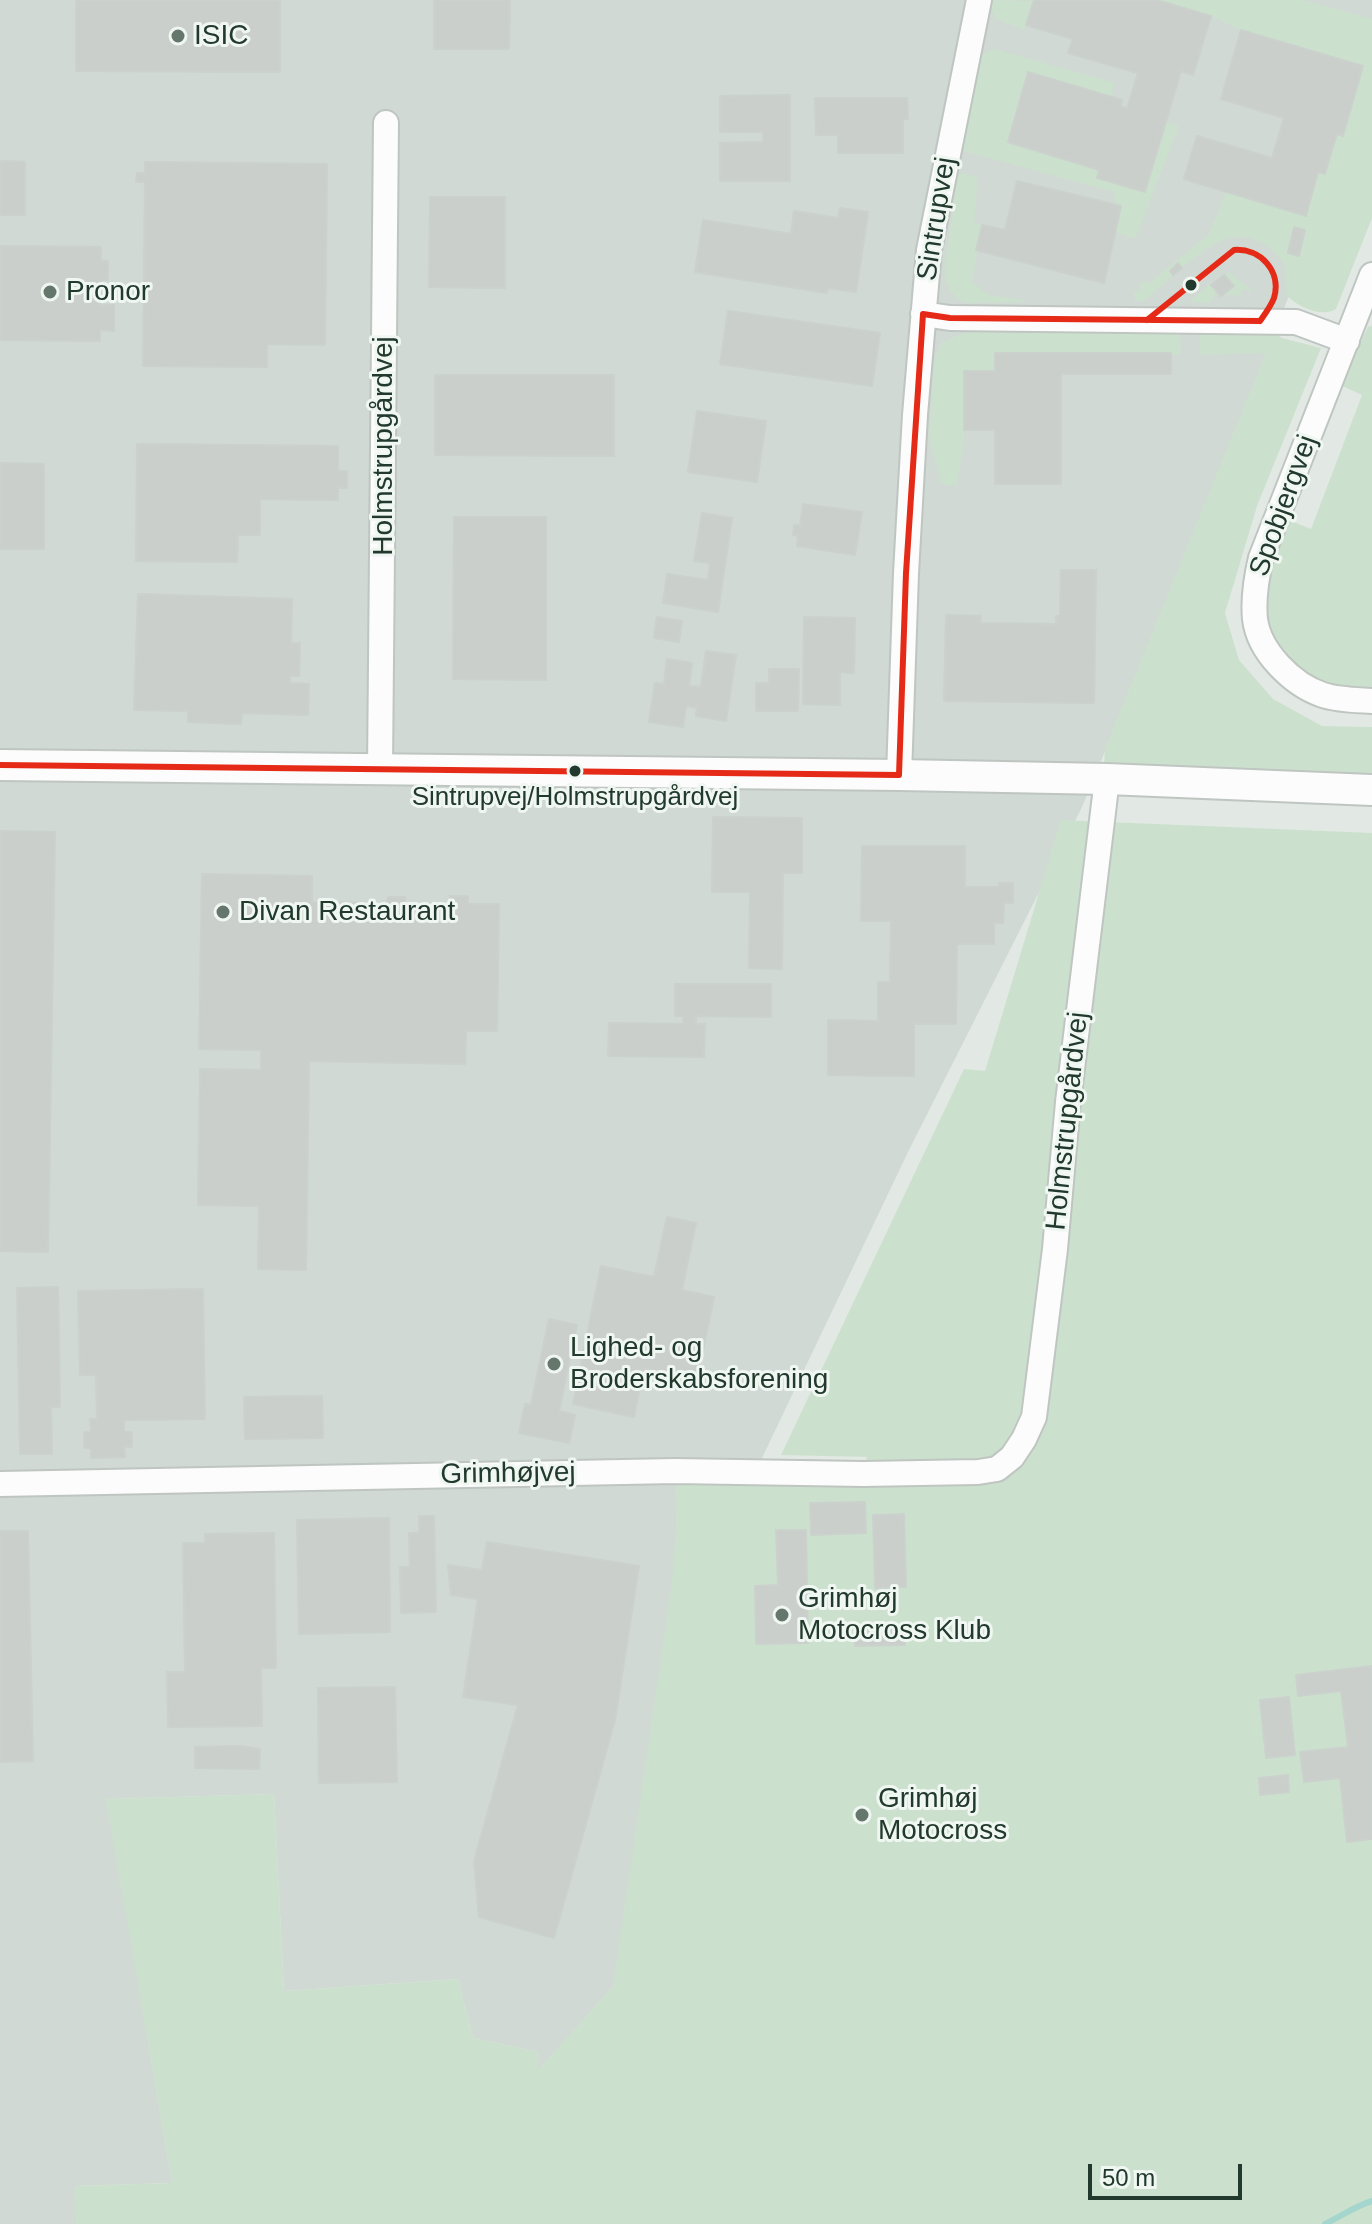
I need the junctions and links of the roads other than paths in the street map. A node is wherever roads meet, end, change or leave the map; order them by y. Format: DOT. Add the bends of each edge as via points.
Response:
graph roads {
  1 [pos="979,0"];
  2 [pos="386,123"];
  3 [pos="1372,275"];
  4 [pos="923,314"];
  5 [pos="1347,341"];
  6 [pos="1372,701"];
  7 [pos="0,765"];
  8 [pos="380,768"];
  9 [pos="899,775"];
  10 [pos="1107,779"];
  11 [pos="1372,790"];
  12 [pos="1012,1457"];
  13 [pos="0,1484"];
  1 -- 4 [label="street, Sintrupvej" via="929,250"];
  2 -- 8 [label="street, Holmstrupgårdvej"];
  3 -- 5 [label="street, Spobjergvej"];
  4 -- 5 [label="street" via="1296,322"];
  4 -- 9 [label="street, Sintrupvej"];
  5 -- 6 [label="street, Spobjergvej" via="1261,558 1254,587 1255,622 1279,665 1298,682 1323,695"];
  7 -- 8 [label="street"];
  8 -- 9 [label="street"];
  9 -- 10 [label="street"];
  10 -- 11 [label="street"];
  10 -- 12 [label="street, Holmstrupgårdvej" via="1040,1379 1034,1417"];
  12 -- 13 [label="street, Grimhøjvej" via="997,1469 978,1472 675,1471"];
}
